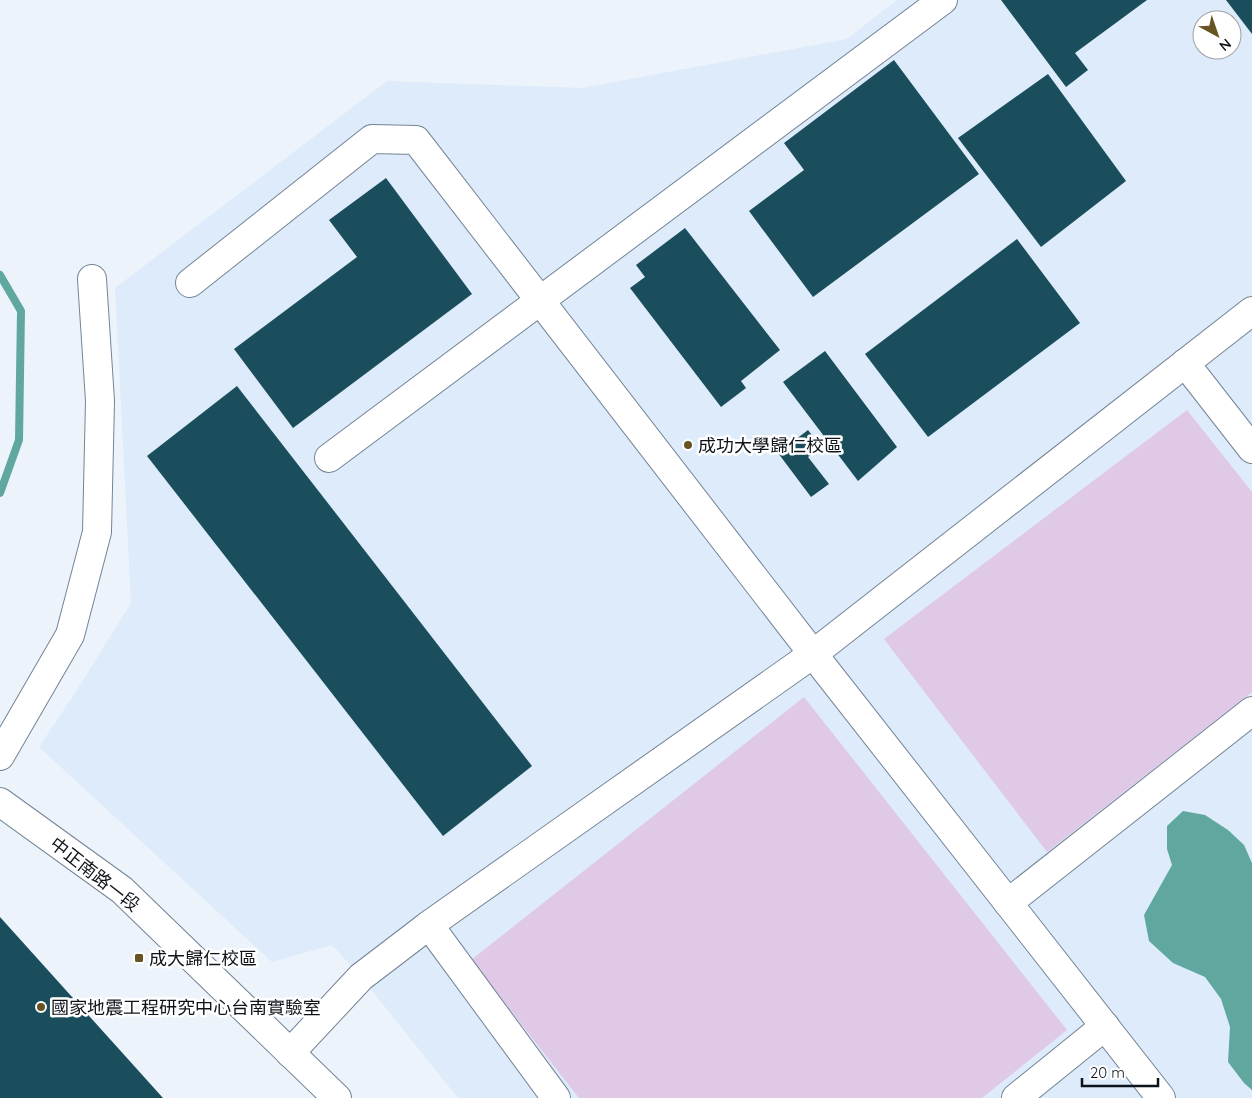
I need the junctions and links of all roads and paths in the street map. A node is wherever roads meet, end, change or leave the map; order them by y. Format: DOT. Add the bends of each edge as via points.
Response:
graph roads {
  1 [pos="943,0"];
  2 [pos="92,278"];
  3 [pos="190,283"];
  4 [pos="540,301"];
  5 [pos="1252,311"];
  6 [pos="1185,363"];
  7 [pos="1252,449"];
  8 [pos="329,458"];
  9 [pos="813,654"];
  10 [pos="1252,710"];
  11 [pos="0,756"];
  12 [pos="0,802"];
  13 [pos="1008,903"];
  14 [pos="428,925"];
  15 [pos="1105,1026"];
  16 [pos="290,1053"];
  17 [pos="337,1098"];
  18 [pos="556,1098"];
  19 [pos="1016,1098"];
  20 [pos="1161,1098"];
  1 -- 4 [label="street"];
  2 -- 11 [label="street" via="100,401 97,532 70,635"];
  3 -- 4 [label="street" via="372,139 416,140"];
  4 -- 8 [label="street"];
  4 -- 9 [label="street"];
  5 -- 6 [label="street"];
  6 -- 7 [label="street"];
  6 -- 9 [label="street"];
  9 -- 13 [label="street"];
  9 -- 14 [label="street"];
  10 -- 13 [label="street"];
  12 -- 16 [label="street, 中正南路一段" via="122,890"];
  13 -- 15 [label="street"];
  14 -- 16 [label="street" via="361,977"];
  14 -- 18 [label="street"];
  15 -- 19 [label="street"];
  15 -- 20 [label="street"];
  16 -- 17 [label="street, 中正南路一段"];
}
